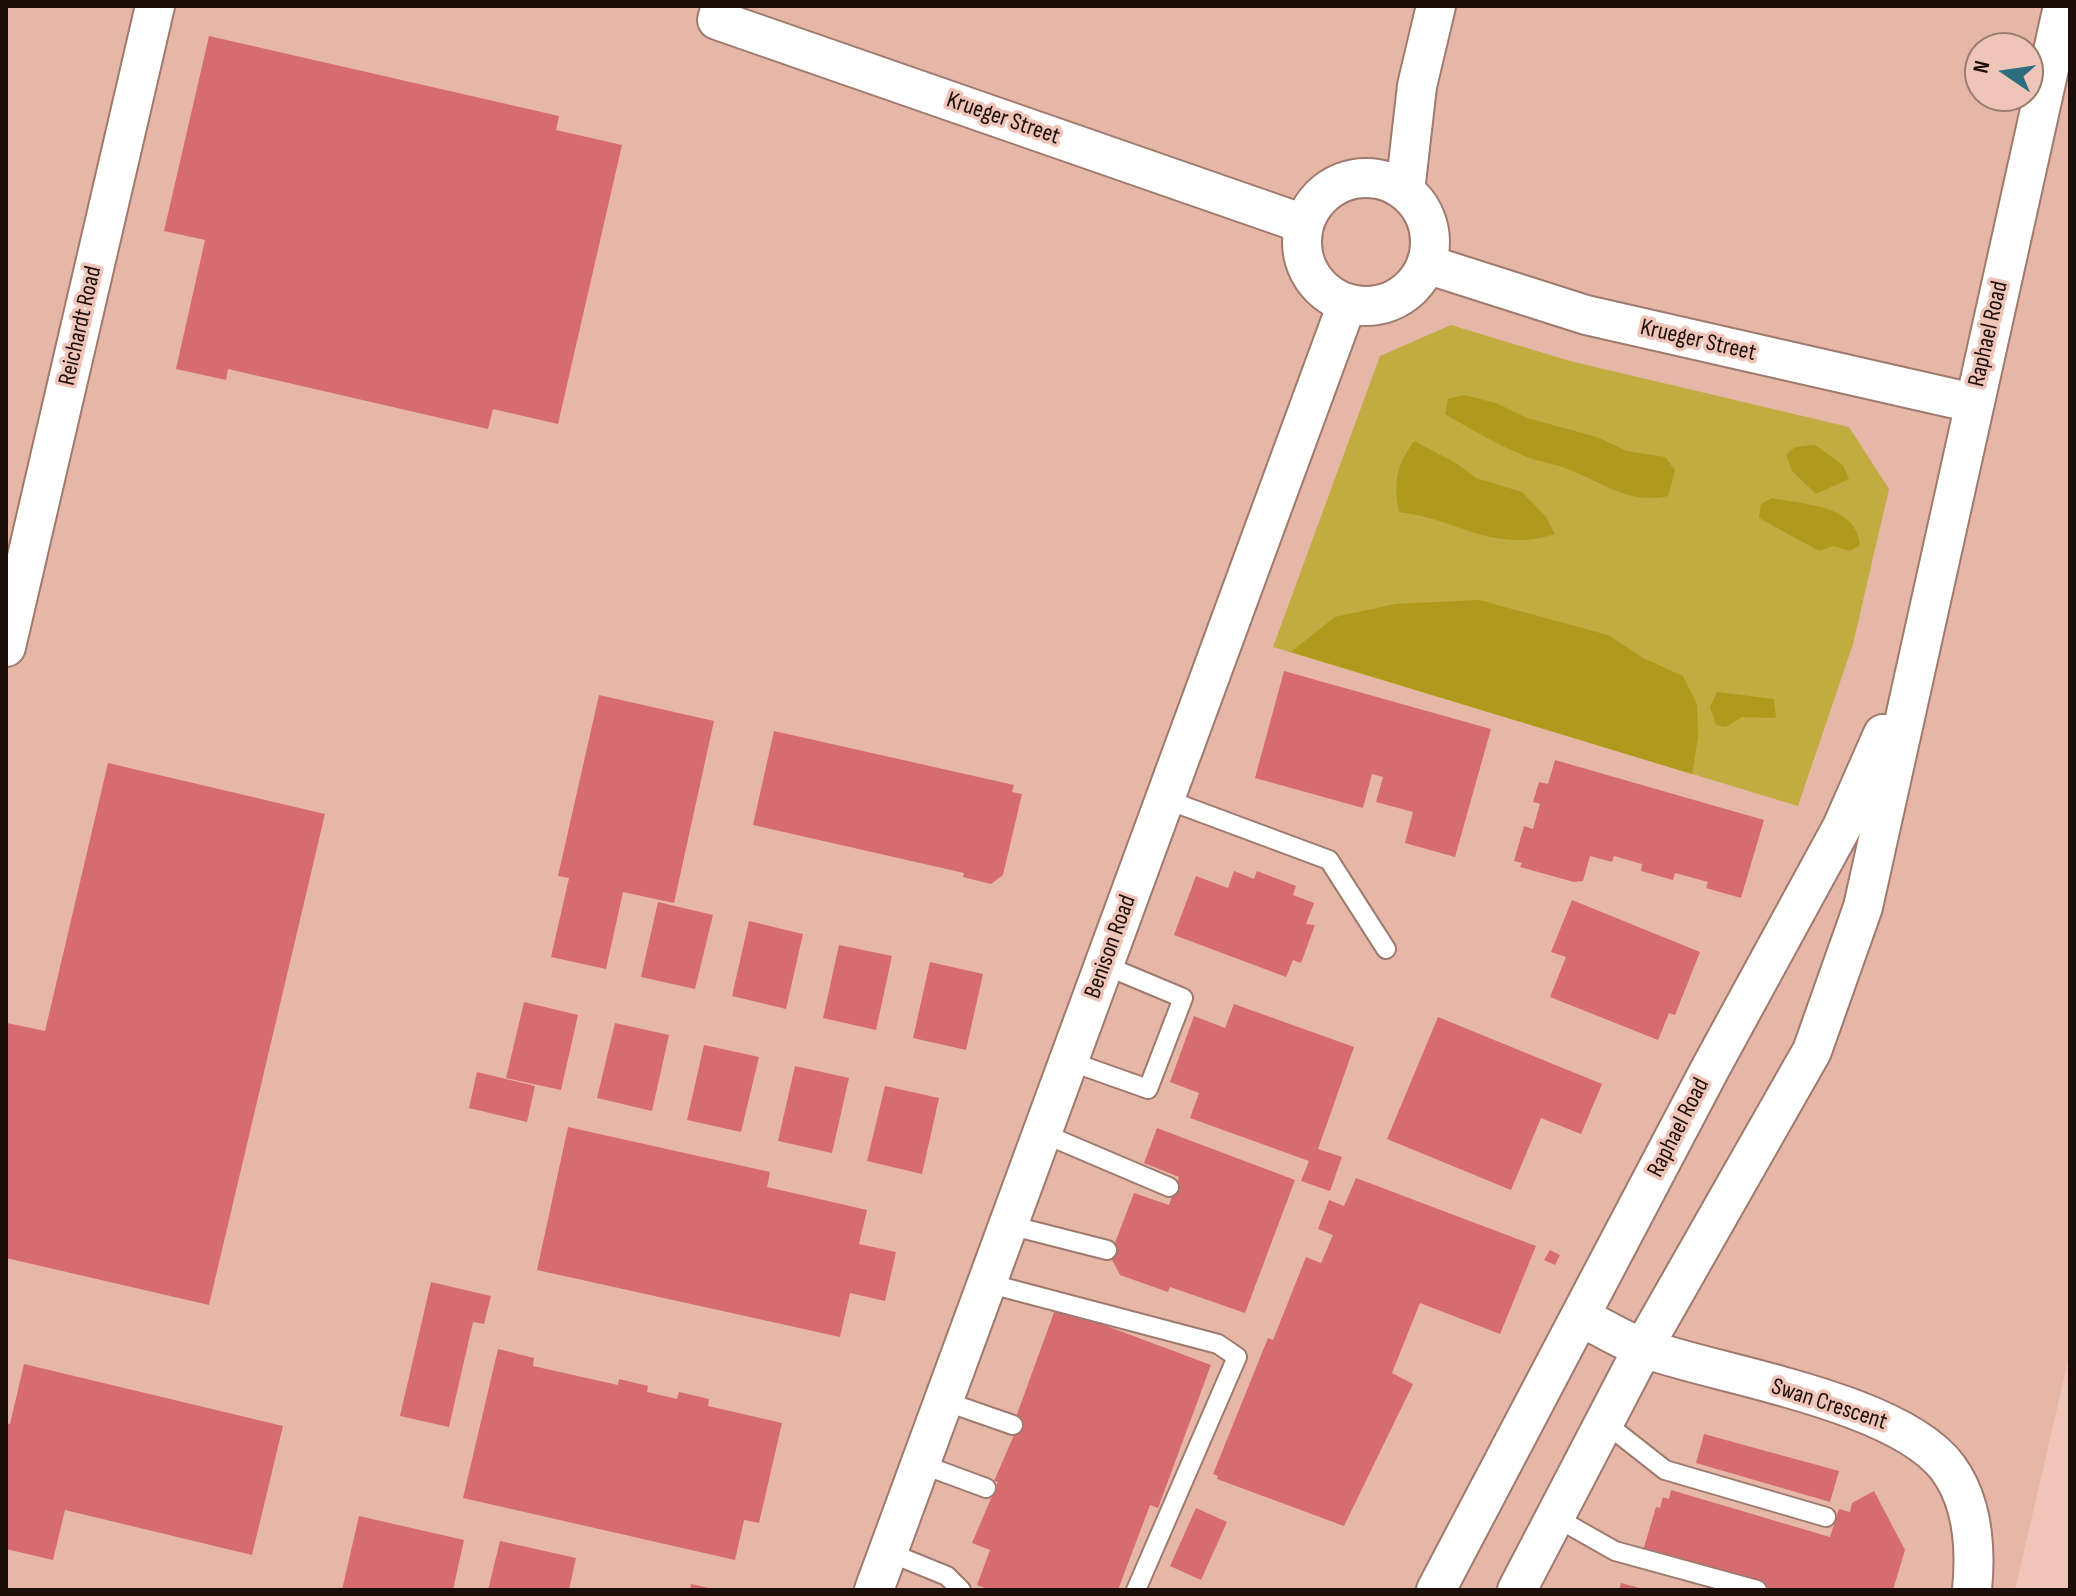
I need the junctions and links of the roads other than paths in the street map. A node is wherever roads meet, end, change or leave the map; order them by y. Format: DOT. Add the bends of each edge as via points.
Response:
graph roads {
  1 [pos="155,6"];
  2 [pos="721,6"];
  3 [pos="1436,6"];
  4 [pos="2063,6"];
  5 [pos="1417,86"];
  6 [pos="1368,177"];
  7 [pos="1405,191"];
  8 [pos="1304,224"];
  9 [pos="1426,264"];
  10 [pos="1347,304"];
  11 [pos="1973,403"];
  12 [pos="6,647"];
  13 [pos="1915,662"];
  14 [pos="1165,799"];
  15 [pos="1386,949"];
  16 [pos="1104,965"];
  17 [pos="1069,1061"];
  18 [pos="1042,1133"];
  19 [pos="1169,1187"];
  20 [pos="1009,1225"];
  21 [pos="1107,1250"];
  22 [pos="987,1283"];
  23 [pos="1580,1317"];
  24 [pos="1643,1348"];
  25 [pos="944,1401"];
  26 [pos="1604,1422"];
  27 [pos="1013,1425"];
  28 [pos="921,1464"];
  29 [pos="986,1488"];
  30 [pos="1555,1517"];
  31 [pos="1826,1517"];
  32 [pos="888,1552"];
  33 [pos="874,1590"];
  34 [pos="961,1590"];
  35 [pos="1136,1590"];
  36 [pos="1436,1590"];
  37 [pos="1517,1590"];
  38 [pos="1757,1590"];
  39 [pos="1972,1590"];
  1 -- 12 [label="street, Reichardt Road"];
  2 -- 8 [label="street, Krueger Street" via="717,20"];
  3 -- 5 [label="street"];
  4 -- 11 [label="street, Raphael Road"];
  5 -- 6 [label="street"];
  5 -- 7 [label="street"];
  6 -- 7 [label="street"];
  6 -- 8 [label="street" via="1328,190 1313,204"];
  7 -- 9 [label="street" via="1427,224"];
  8 -- 10 [label="street" via="1303,253 1314,281"];
  9 -- 10 [label="street" via="1416,281 1385,304"];
  9 -- 11 [label="street, Krueger Street" via="1586,315"];
  10 -- 14 [label="street, Benison Road"];
  11 -- 13 [label="street, Raphael Road"];
  13 -- 23 [label="street, Raphael Road" via="1842,827"];
  13 -- 24 [label="street, Raphael Road" via="1863,907 1817,1038"];
  14 -- 15 [label="lane" via="1329,860"];
  14 -- 16 [label="street, Benison Road"];
  16 -- 17 [label="street, Benison Road"];
  16 -- 17 [label="lane" via="1183,998 1148,1089"];
  17 -- 18 [label="street, Benison Road"];
  18 -- 19 [label="lane"];
  18 -- 20 [label="street, Benison Road"];
  20 -- 21 [label="lane"];
  20 -- 22 [label="street, Benison Road"];
  22 -- 25 [label="street, Benison Road"];
  22 -- 35 [label="lane" via="1218,1344 1237,1357"];
  23 -- 24 [label="street, Swan Crescent"];
  23 -- 36 [label="street, Raphael Road"];
  24 -- 26 [label="street, Raphael Road"];
  24 -- 39 [label="street, Swan Crescent" via="1870,1415 1913,1435 1948,1468 1966,1505 1976,1554"];
  25 -- 27 [label="lane"];
  25 -- 28 [label="street, Benison Road"];
  26 -- 30 [label="street, Raphael Road"];
  26 -- 31 [label="lane" via="1665,1470"];
  28 -- 29 [label="lane"];
  28 -- 32 [label="street, Benison Road"];
  30 -- 37 [label="street, Raphael Road"];
  30 -- 38 [label="lane" via="1615,1551"];
  32 -- 33 [label="street, Benison Road"];
  32 -- 34 [label="lane" via="947,1576"];
}
